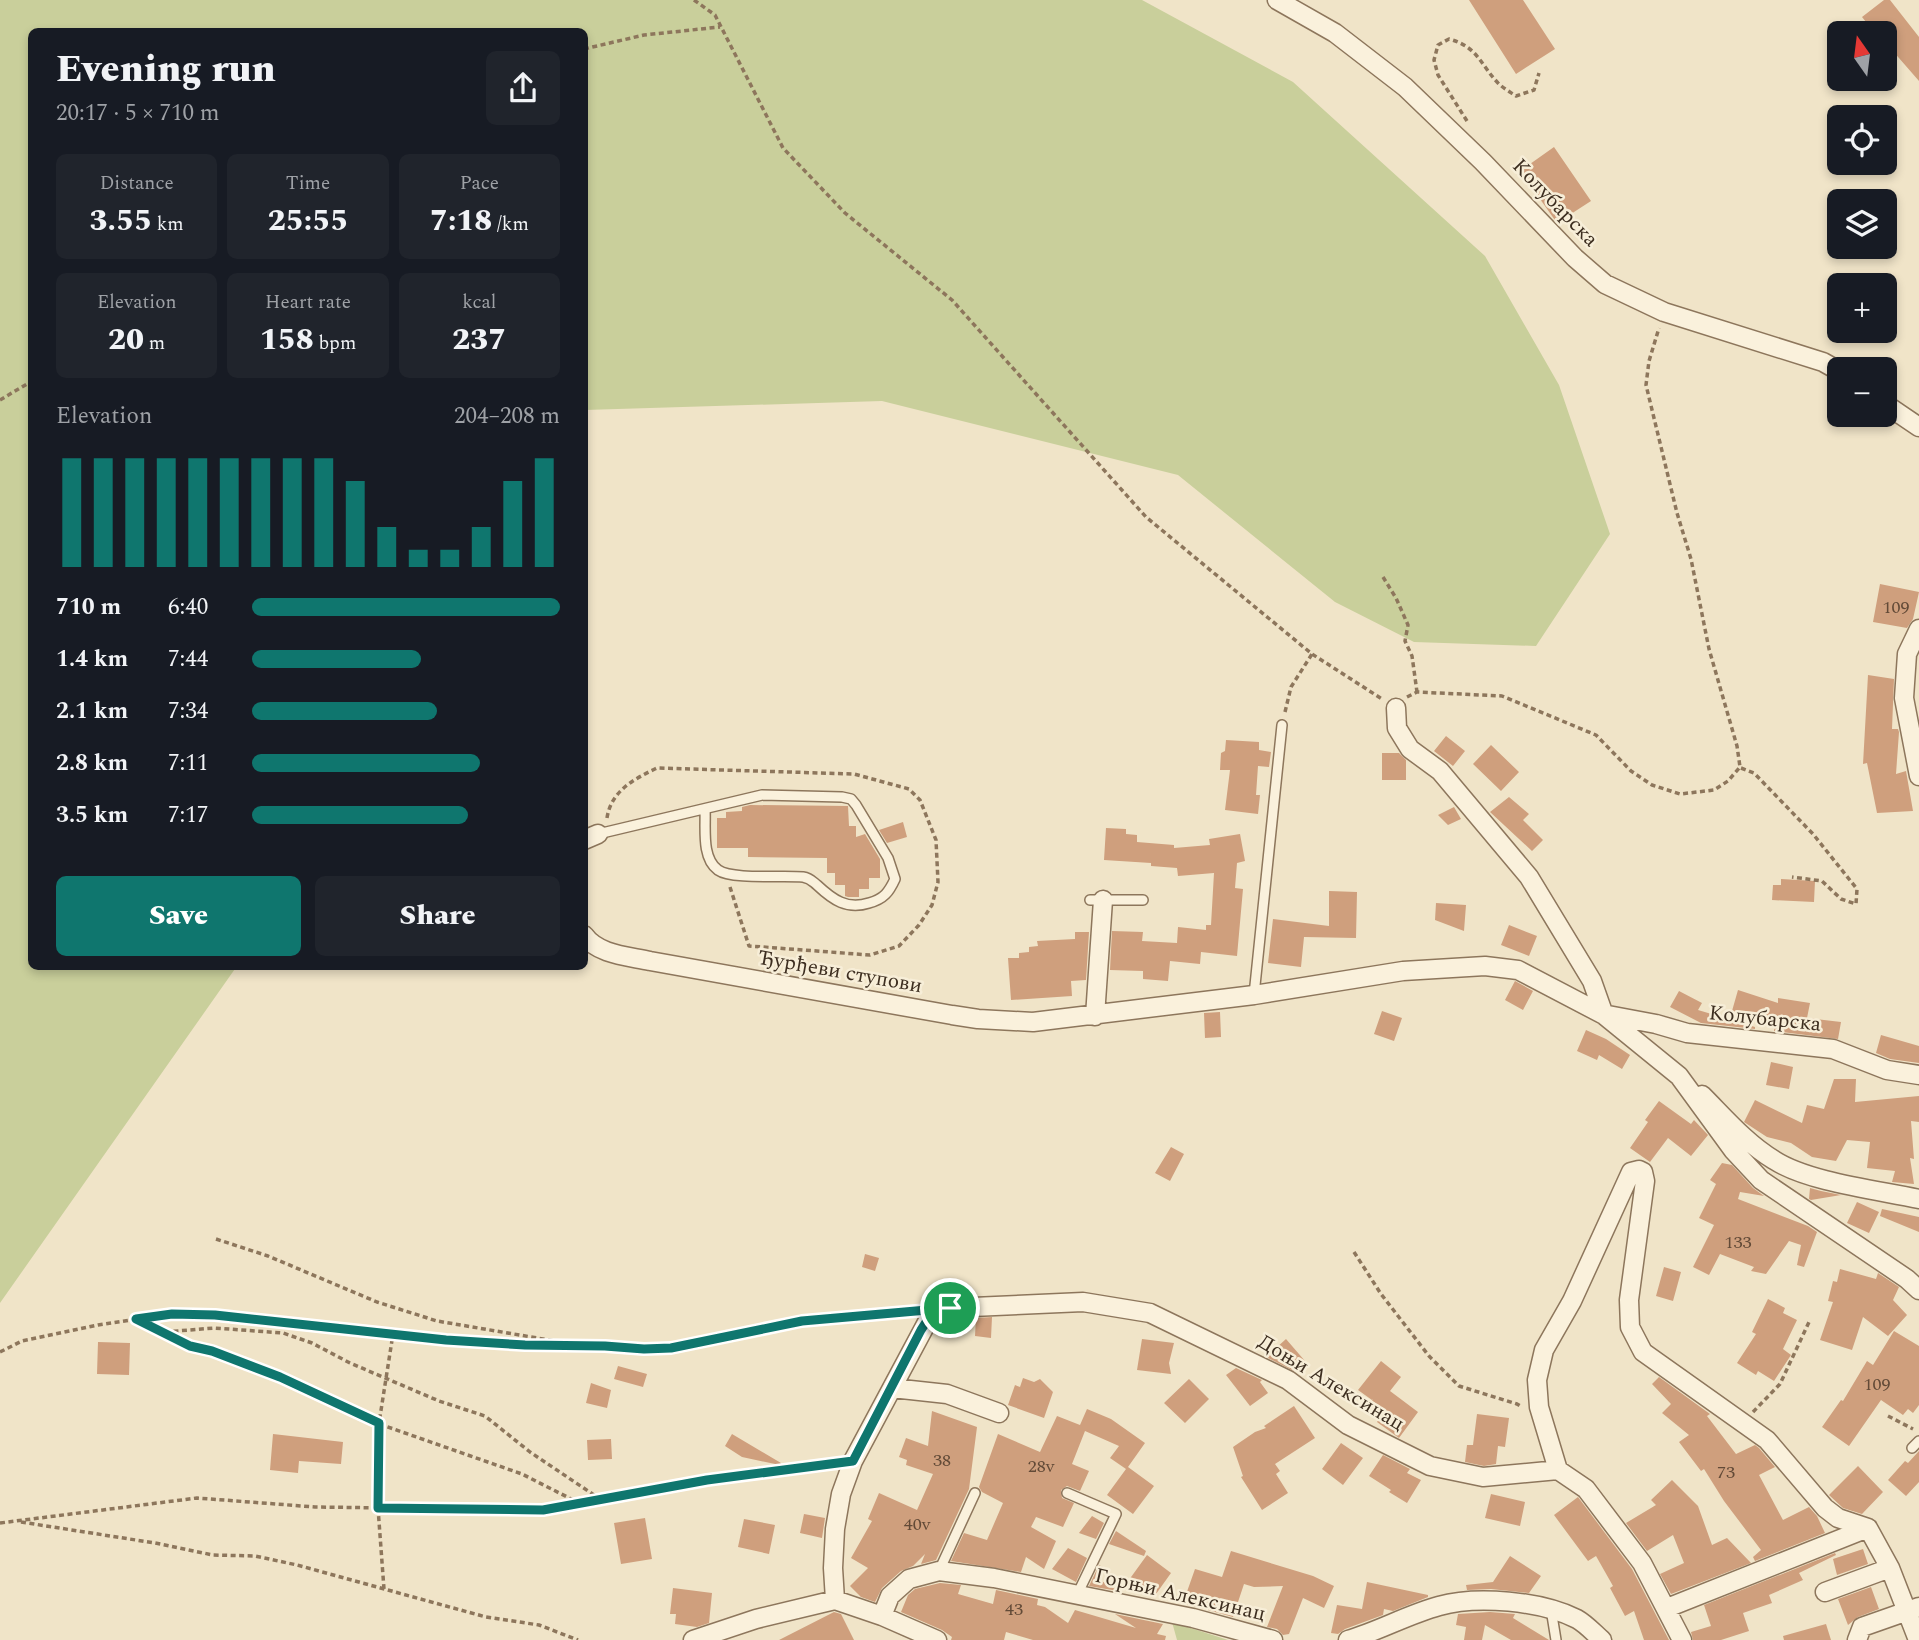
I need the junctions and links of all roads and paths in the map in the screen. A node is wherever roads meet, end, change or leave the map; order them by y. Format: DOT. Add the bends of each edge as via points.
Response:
graph roads {
  1 [pos="694,0"];
  2 [pos="1277,0"];
  3 [pos="721,27"];
  4 [pos="588,48"];
  5 [pos="1539,73"];
  6 [pos="1467,121"];
  7 [pos="1664,312"];
  8 [pos="1827,364"];
  9 [pos="28,383"];
  10 [pos="0,400"];
  11 [pos="1897,412"];
  12 [pos="1919,427"];
  13 [pos="1383,577"];
  14 [pos="1919,628"];
  15 [pos="1312,654"];
  16 [pos="1418,692"];
  17 [pos="1396,708"];
  18 [pos="1282,725"];
  19 [pos="1741,767"];
  20 [pos="1919,776"];
  21 [pos="705,809"];
  22 [pos="597,835"];
  23 [pos="725,872"];
  24 [pos="1792,877"];
  25 [pos="1096,900"];
  26 [pos="1143,900"];
  27 [pos="588,940"];
  28 [pos="1254,995"];
  29 [pos="1604,1015"];
  30 [pos="1095,1016"];
  31 [pos="1919,1075"];
  32 [pos="1679,1076"];
  33 [pos="1919,1199"];
  34 [pos="216,1238"];
  35 [pos="1354,1252"];
  36 [pos="1919,1290"];
  37 [pos="950,1308"];
  38 [pos="136,1319"];
  39 [pos="1810,1320"];
  40 [pos="163,1332"];
  41 [pos="393,1334"];
  42 [pos="605,1346"];
  43 [pos="0,1352"];
  44 [pos="384,1378"];
  45 [pos="892,1388"];
  46 [pos="999,1413"];
  47 [pos="1888,1416"];
  48 [pos="1744,1421"];
  49 [pos="379,1423"];
  50 [pos="1545,1426"];
  51 [pos="1919,1430"];
  52 [pos="853,1461"];
  53 [pos="1558,1470"];
  54 [pos="975,1493"];
  55 [pos="1067,1493"];
  56 [pos="600,1500"];
  57 [pos="580,1504"];
  58 [pos="378,1508"];
  59 [pos="16,1521"];
  60 [pos="0,1523"];
  61 [pos="1868,1528"];
  62 [pos="1890,1568"];
  63 [pos="939,1572"];
  64 [pos="384,1589"];
  65 [pos="1825,1592"];
  66 [pos="1077,1595"];
  67 [pos="835,1600"];
  68 [pos="1667,1608"];
  69 [pos="1551,1609"];
  70 [pos="1913,1609"];
  71 [pos="882,1616"];
  72 [pos="908,1635"];
  73 [pos="578,1640"];
  74 [pos="693,1640"];
  75 [pos="937,1640"];
  76 [pos="1273,1640"];
  77 [pos="1348,1640"];
  78 [pos="1556,1640"];
  79 [pos="1602,1640"];
  80 [pos="1682,1640"];
  81 [pos="1857,1640"];
  82 [pos="1918,1640"];
  1 -- 3 [label="path" via="715,16"];
  2 -- 7 [label="street, Колубарска" via="1335,33 1405,87 1605,284"];
  3 -- 4 [label="path" via="644,35"];
  3 -- 15 [label="path" via="783,148 845,213 952,300 1146,517"];
  5 -- 6 [label="path" via="1534,90 1516,96 1499,84 1464,43 1450,39 1438,45 1434,60 1438,75"];
  7 -- 8 [label="street, Колубарска"];
  7 -- 19 [label="path" via="1646,385"];
  9 -- 10 [label="path"];
  11 -- 12 [label="street"];
  13 -- 16 [label="path" via="1408,625 1405,641"];
  14 -- 20 [label="street" via="1907,653 1904,698"];
  15 -- 17 [label="path"];
  15 -- 18 [label="path" via="1291,687"];
  16 -- 17 [label="path"];
  16 -- 19 [label="path" via="1502,696 1596,734 1631,771 1652,785 1680,794 1714,790"];
  17 -- 29 [label="street" via="1397,728 1410,749 1440,771 1529,877 1592,981"];
  18 -- 28 [label="lane"];
  19 -- 24 [label="path" via="1754,773 1814,834 1857,889 1856,904 1841,899 1822,881"];
  21 -- 22 [label="lane"];
  21 -- 23 [label="lane" via="710,862"];
  21 -- 23 [label="lane" via="762,795 851,799 888,858 895,879 889,893 877,901 844,906 808,878"];
  22 -- 23 [label="path" via="611,802 631,781 657,768 854,774 909,789 920,800 936,839 938,882 932,905 899,946 870,954 749,946"];
  25 -- 26 [label="lane"];
  25 -- 30 [label="street"];
  27 -- 30 [label="street, Ђурђеви ступови" via="615,953 963,1017 1033,1022"];
  28 -- 29 [label="street, Ђурђеви ступови" via="1403,971 1485,966 1518,970"];
  28 -- 30 [label="street, Ђурђеви ступови"];
  29 -- 31 [label="street, Колубарска" via="1687,1033 1833,1049 1887,1070"];
  29 -- 32 [label="street, Ђурђеви ступови"];
  32 -- 33 [label="street" via="1748,1142 1796,1172"];
  32 -- 36 [label="street, Ђурђеви ступови" via="1732,1150 1761,1180"];
  34 -- 42 [label="path" via="437,1321"];
  35 -- 50 [label="path" via="1429,1356 1459,1386 1517,1404"];
  37 -- 42 [label="path" via="802,1321 671,1348"];
  37 -- 45 [label="street" via="932,1313"];
  37 -- 53 [label="street, Доњи Алексинац" via="1083,1302 1150,1312 1287,1380 1348,1425 1430,1466 1483,1477"];
  38 -- 40 [label="path"];
  38 -- 41 [label="path" via="215,1315"];
  38 -- 43 [label="path" via="22,1341"];
  39 -- 48 [label="path" via="1780,1384"];
  40 -- 44 [label="path" via="214,1328 283,1333"];
  40 -- 49 [label="path" via="280,1377"];
  41 -- 42 [label="path" via="525,1345"];
  41 -- 44 [label="path"];
  44 -- 49 [label="path"];
  44 -- 56 [label="path" via="485,1416"];
  45 -- 46 [label="street" via="947,1394"];
  45 -- 52 [label="street"];
  47 -- 51 [label="path"];
  48 -- 50 [label="street" via="1643,1352 1630,1326 1629,1300 1645,1181 1639,1170 1631,1172 1572,1301 1544,1350 1537,1380"];
  48 -- 61 [label="street" via="1767,1440 1825,1508 1838,1518"];
  49 -- 57 [label="path" via="522,1474"];
  49 -- 58 [label="path"];
  50 -- 53 [label="street"];
  52 -- 56 [label="path"];
  52 -- 67 [label="street" via="835,1529"];
  53 -- 68 [label="street" via="1586,1489 1642,1563"];
  54 -- 63 [label="lane"];
  55 -- 66 [label="lane, Горњи Алексинац" via="1116,1514"];
  56 -- 57 [label="path"];
  57 -- 58 [label="path" via="543,1510"];
  58 -- 59 [label="path" via="197,1499"];
  58 -- 64 [label="path"];
  59 -- 60 [label="path"];
  59 -- 64 [label="path" via="214,1555 255,1556"];
  61 -- 62 [label="street"];
  61 -- 68 [label="street"];
  62 -- 65 [label="street"];
  62 -- 70 [label="street"];
  63 -- 66 [label="street, Горњи Алексинац"];
  63 -- 71 [label="street, Горњи Алексинац" via="909,1579 890,1595"];
  64 -- 73 [label="path" via="486,1618 540,1625"];
  66 -- 76 [label="street, Горњи Алексинац"];
  67 -- 71 [label="street"];
  67 -- 74 [label="street"];
  68 -- 80 [label="street"];
  69 -- 77 [label="street" via="1514,1601 1440,1605"];
  69 -- 78 [label="lane"];
  69 -- 79 [label="street" via="1578,1620"];
  70 -- 81 [label="street" via="1862,1627"];
  70 -- 82 [label="street"];
  71 -- 72 [label="street"];
  72 -- 75 [label="street"];
}
